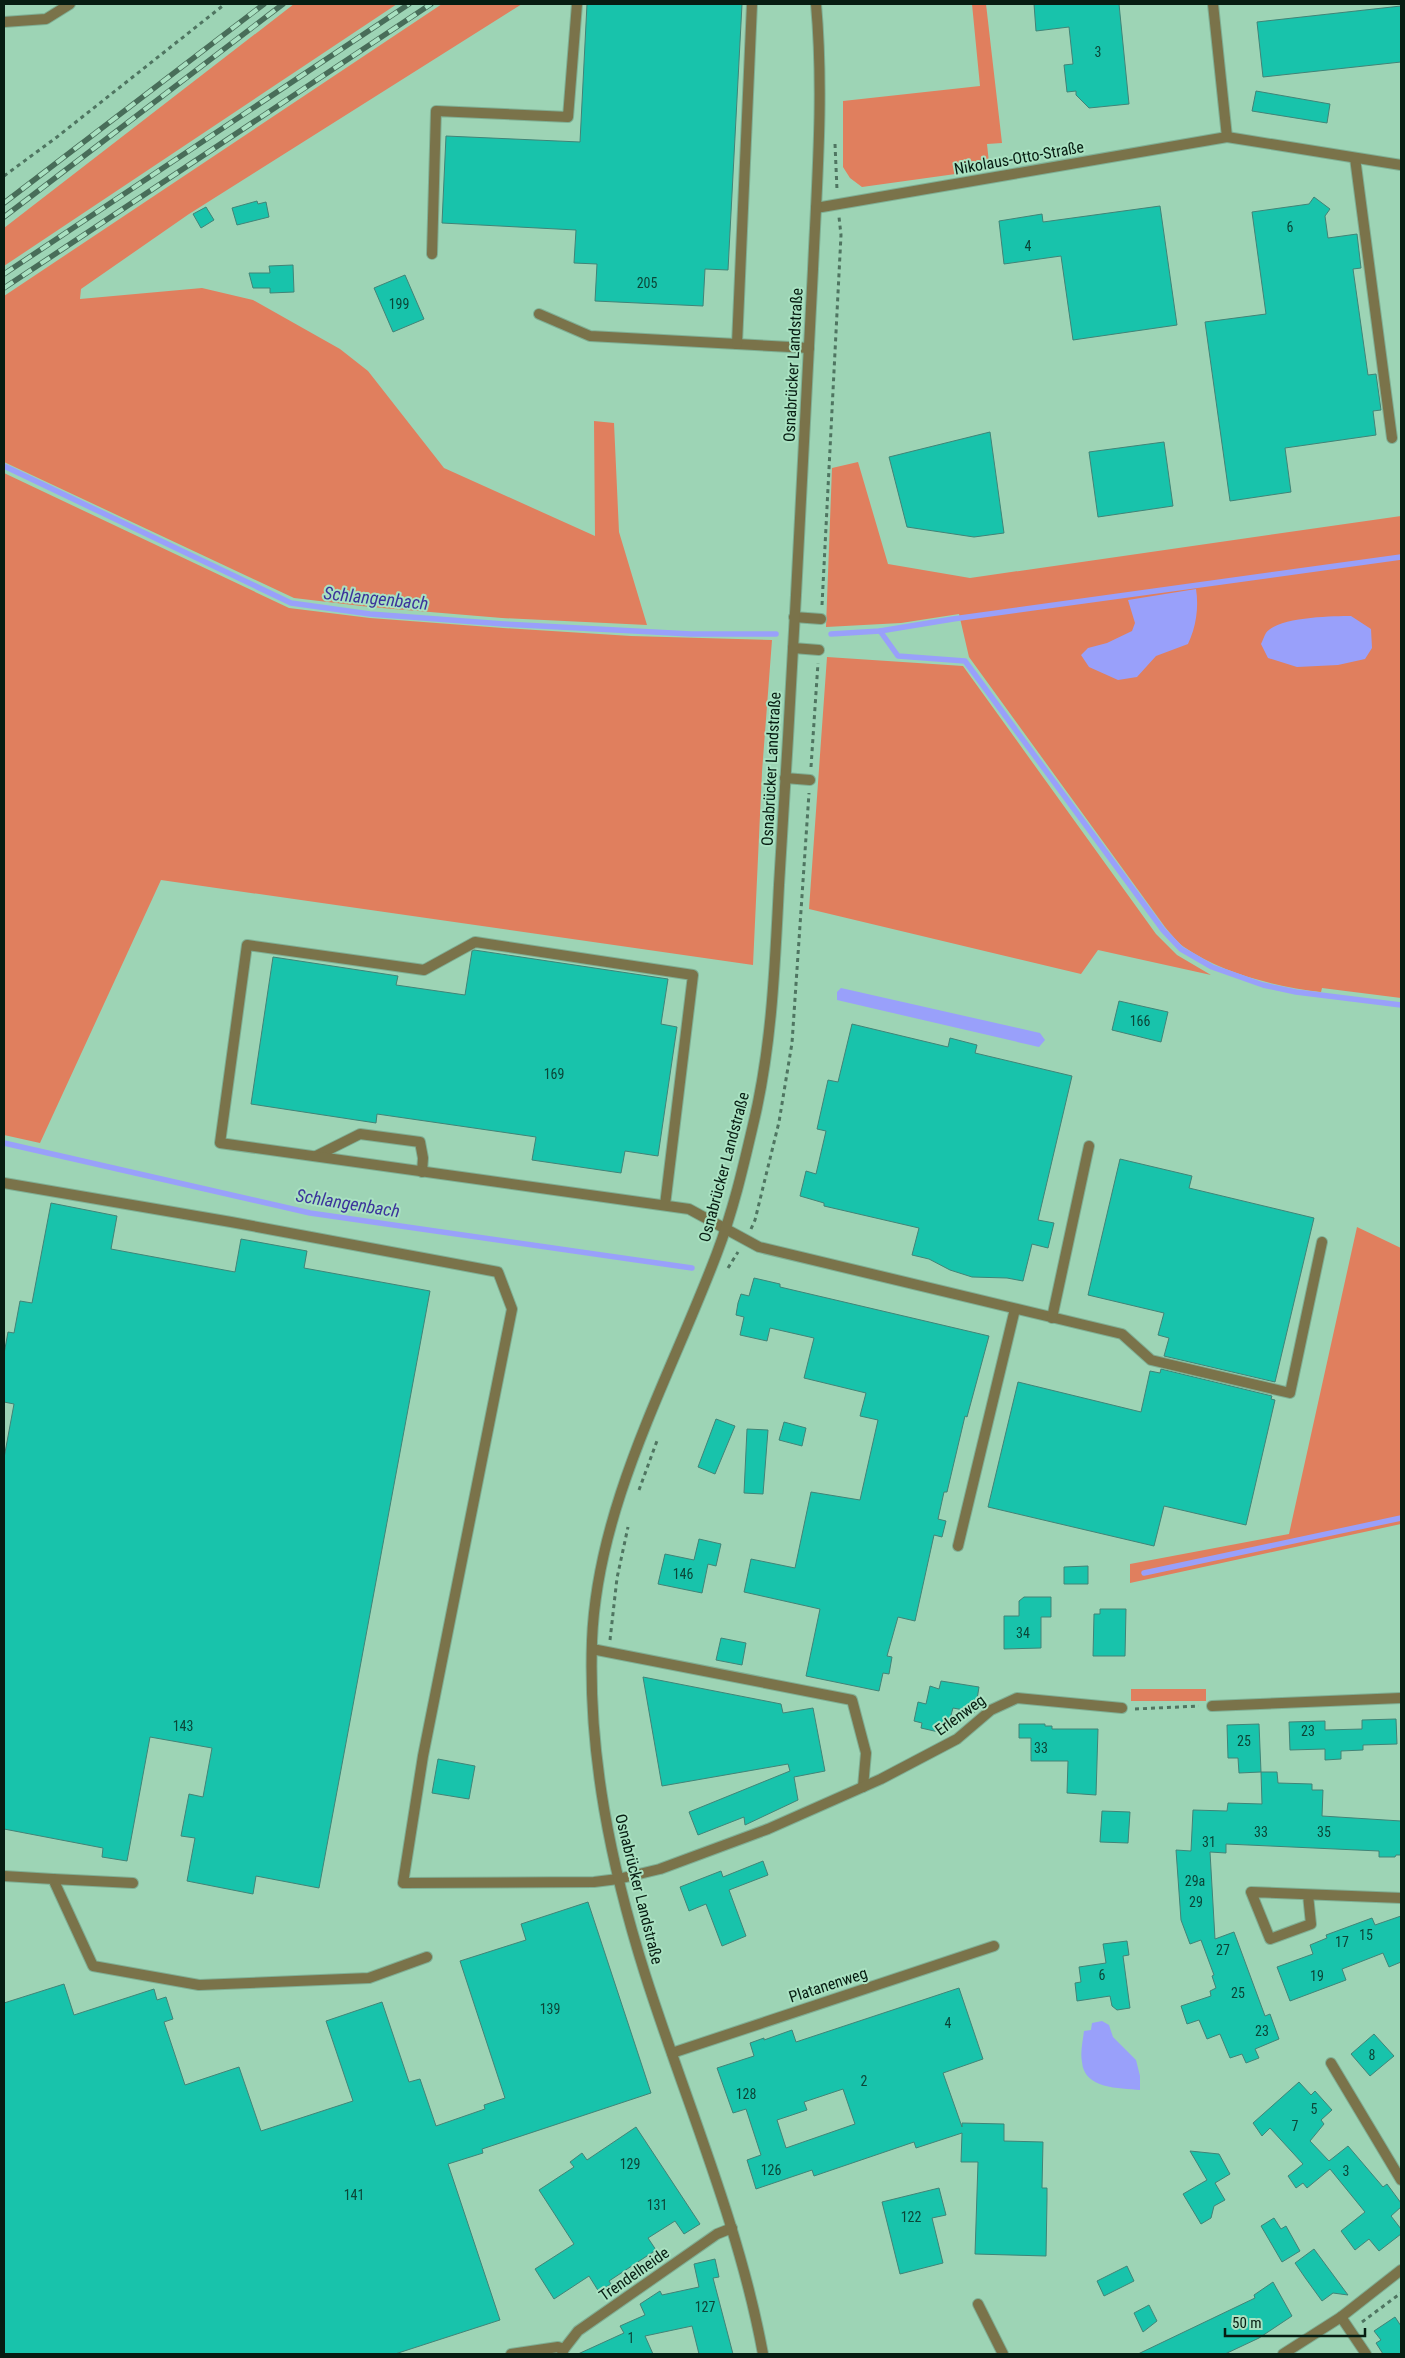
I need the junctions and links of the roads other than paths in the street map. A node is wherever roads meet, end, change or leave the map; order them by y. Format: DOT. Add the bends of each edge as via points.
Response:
graph roads {
  1 [pos="70,4"];
  2 [pos="577,4"];
  3 [pos="752,4"];
  4 [pos="816,4"];
  5 [pos="1213,4"];
  6 [pos="4,22"];
  7 [pos="1227,137"];
  8 [pos="1355,158"];
  9 [pos="1401,166"];
  10 [pos="816,208"];
  11 [pos="432,254"];
  12 [pos="539,314"];
  13 [pos="736,344"];
  14 [pos="809,348"];
  15 [pos="1392,438"];
  16 [pos="794,617"];
  17 [pos="821,619"];
  18 [pos="793,648"];
  19 [pos="819,650"];
  20 [pos="785,778"];
  21 [pos="810,780"];
  22 [pos="1089,1146"];
  23 [pos="316,1156"];
  24 [pos="422,1172"];
  25 [pos="4,1182"];
  26 [pos="665,1205"];
  27 [pos="727,1228"];
  28 [pos="1322,1242"];
  29 [pos="1015,1309"];
  30 [pos="1052,1318"];
  31 [pos="958,1546"];
  32 [pos="592,1649"];
  33 [pos="1401,1698"];
  34 [pos="1212,1706"];
  35 [pos="1122,1708"];
  36 [pos="863,1787"];
  37 [pos="4,1876"];
  38 [pos="54,1879"];
  39 [pos="618,1879"];
  40 [pos="133,1883"];
  41 [pos="1308,1895"];
  42 [pos="1401,1898"];
  43 [pos="994,1946"];
  44 [pos="427,1957"];
  45 [pos="672,2053"];
  46 [pos="1331,2063"];
  47 [pos="1401,2180"];
  48 [pos="732,2228"];
  49 [pos="1401,2270"];
  50 [pos="978,2304"];
  51 [pos="1341,2317"];
  52 [pos="563,2351"];
  53 [pos="511,2354"];
  54 [pos="763,2354"];
  55 [pos="1003,2354"];
  56 [pos="1282,2354"];
  57 [pos="1366,2354"];
  1 -- 6 [label="street" via="46,19"];
  2 -- 11 [label="street" via="568,117 436,111"];
  3 -- 13 [label="street"];
  4 -- 10 [label="street, Osnabrücker Landstraße" via="819,42"];
  5 -- 7 [label="street"];
  7 -- 8 [label="street, Nikolaus-Otto-Straße"];
  7 -- 10 [label="street, Nikolaus-Otto-Straße"];
  8 -- 9 [label="street, Nikolaus-Otto-Straße"];
  8 -- 15 [label="street"];
  10 -- 14 [label="street, Osnabrücker Landstraße"];
  12 -- 13 [label="street" via="590,336"];
  13 -- 14 [label="street"];
  14 -- 16 [label="street, Osnabrücker Landstraße"];
  16 -- 17 [label="street"];
  16 -- 18 [label="street, Osnabrücker Landstraße"];
  18 -- 19 [label="street"];
  18 -- 20 [label="street, Osnabrücker Landstraße"];
  20 -- 21 [label="street"];
  20 -- 27 [label="street, Osnabrücker Landstraße" via="767,1039 755,1117"];
  22 -- 30 [label="street"];
  23 -- 24 [label="street"];
  23 -- 24 [label="street" via="360,1134 420,1142"];
  23 -- 26 [label="street" via="220,1142 248,945 424,970 475,942 694,975"];
  24 -- 26 [label="street"];
  25 -- 39 [label="street" via="498,1272 512,1309 423,1756 403,1883 594,1882"];
  26 -- 27 [label="street" via="689,1209"];
  27 -- 29 [label="street" via="759,1247"];
  27 -- 32 [label="street, Osnabrücker Landstraße" via="671,1362 615,1510 599,1576"];
  28 -- 30 [label="street" via="1290,1393 1151,1360 1122,1334"];
  29 -- 30 [label="street"];
  29 -- 31 [label="street"];
  32 -- 36 [label="street" via="852,1700 866,1753"];
  32 -- 39 [label="street, Osnabrücker Landstraße" via="600,1784"];
  33 -- 34 [label="street"];
  35 -- 36 [label="street, Erlenweg" via="1017,1698 991,1710 957,1739"];
  36 -- 39 [label="street" via="768,1829 660,1869"];
  37 -- 38 [label="street"];
  38 -- 40 [label="street"];
  38 -- 44 [label="street" via="93,1966 199,1985 369,1978"];
  39 -- 45 [label="street, Osnabrücker Landstraße" via="644,1973"];
  41 -- 41 [label="street" via="1251,1892 1270,1939 1311,1924"];
  41 -- 42 [label="street"];
  43 -- 45 [label="street, Platanenweg"];
  45 -- 48 [label="street, Osnabrücker Landstraße"];
  46 -- 47 [label="street"];
  48 -- 52 [label="street, Trendelheide" via="717,2234 578,2332"];
  48 -- 54 [label="street, Osnabrücker Landstraße"];
  49 -- 51 [label="street"];
  50 -- 55 [label="street"];
  51 -- 56 [label="street"];
  51 -- 57 [label="street"];
  52 -- 53 [label="street" via="558,2347"];
}
